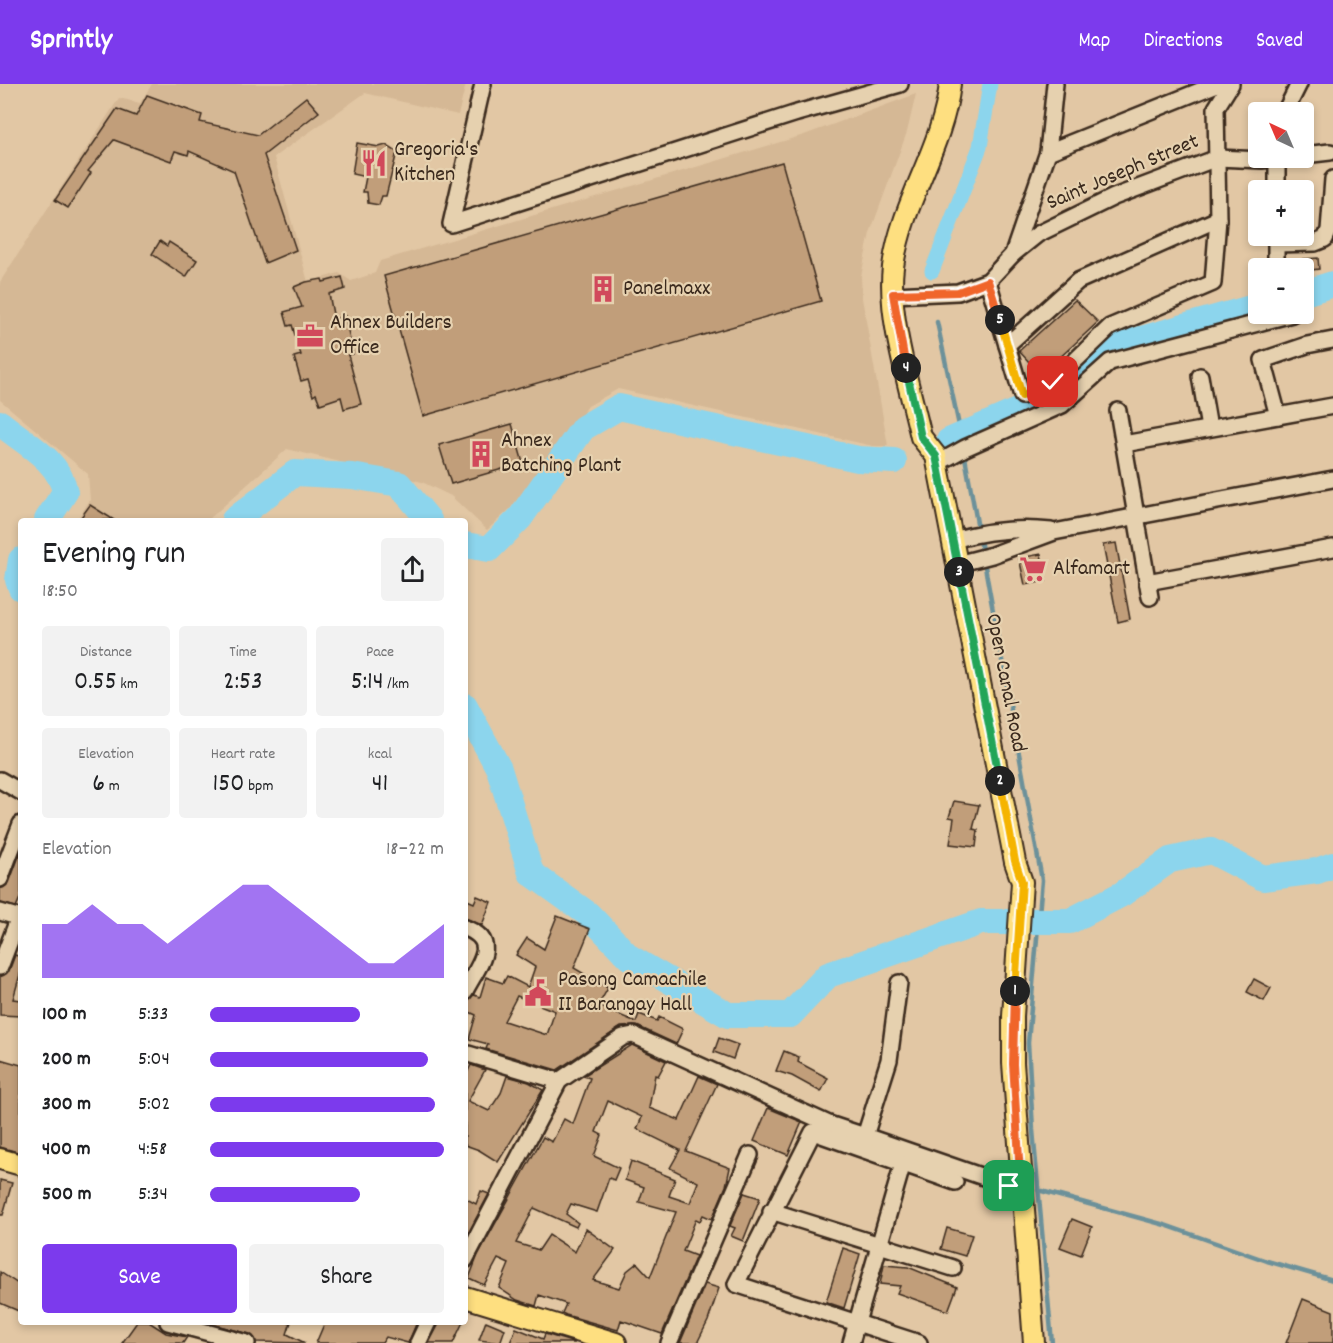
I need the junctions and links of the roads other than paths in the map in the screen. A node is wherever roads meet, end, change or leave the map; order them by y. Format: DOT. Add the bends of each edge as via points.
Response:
graph roads {
  1 [pos="483,84"];
  2 [pos="900,84"];
  3 [pos="950,84"];
  4 [pos="1055,84"];
  5 [pos="1217,84"];
  6 [pos="1231,84"];
  7 [pos="1299,84"];
  8 [pos="1290,102"];
  9 [pos="1048,152"];
  10 [pos="1332,153"];
  11 [pos="1314,154"];
  12 [pos="1217,158"];
  13 [pos="1248,158"];
  14 [pos="1333,178"];
  15 [pos="1218,219"];
  16 [pos="1314,243"];
  17 [pos="1013,254"];
  18 [pos="988,281"];
  19 [pos="893,294"];
  20 [pos="1254,324"];
  21 [pos="1333,340"];
  22 [pos="1007,345"];
  23 [pos="1200,375"];
  24 [pos="1333,406"];
  25 [pos="1118,411"];
  26 [pos="1278,416"];
  27 [pos="1209,428"];
  28 [pos="1124,444"];
  29 [pos="938,463"];
  30 [pos="1333,479"];
  31 [pos="1135,517"];
  32 [pos="1054,531"];
  33 [pos="970,536"];
  34 [pos="1333,548"];
  35 [pos="967,562"];
  36 [pos="0,780"];
  37 [pos="18,790"];
  38 [pos="18,832"];
  39 [pos="0,879"];
  40 [pos="0,912"];
  41 [pos="18,917"];
  42 [pos="18,923"];
  43 [pos="468,930"];
  44 [pos="0,967"];
  45 [pos="899,982"];
  46 [pos="468,985"];
  47 [pos="468,1054"];
  48 [pos="559,1081"];
  49 [pos="865,1136"];
  50 [pos="750,1155"];
  51 [pos="0,1159"];
  52 [pos="903,1163"];
  53 [pos="18,1164"];
  54 [pos="955,1182"];
  55 [pos="1021,1190"];
  56 [pos="771,1211"];
  57 [pos="879,1244"];
  58 [pos="468,1254"];
  59 [pos="953,1268"];
  60 [pos="468,1298"];
  61 [pos="856,1324"];
  62 [pos="179,1325"];
  63 [pos="427,1325"];
  64 [pos="247,1343"];
  65 [pos="418,1343"];
  66 [pos="616,1343"];
  67 [pos="669,1343"];
  68 [pos="851,1343"];
  69 [pos="919,1343"];
  70 [pos="1034,1343"];
  1 -- 2 [label="street" via="451,224"];
  3 -- 19 [label="main road, Open Canal Road" via="939,130 897,249"];
  4 -- 9 [label="street"];
  5 -- 9 [label="street"];
  6 -- 12 [label="street" via="1216,108"];
  7 -- 8 [label="street"];
  9 -- 17 [label="street"];
  10 -- 11 [label="street"];
  12 -- 13 [label="street, Saint Joseph Street"];
  12 -- 15 [label="street"];
  12 -- 17 [label="street, Saint Joseph Street" via="1105,201 1038,234"];
  14 -- 16 [label="street" via="1329,230 1325,239"];
  15 -- 22 [label="street" via="1078,281"];
  15 -- 22 [label="street" via="1213,283 1110,327 1053,382 1022,396"];
  17 -- 18 [label="street, Saint Joseph Street"];
  18 -- 19 [label="street, Saint Joseph Street" via="958,292"];
  18 -- 22 [label="street"];
  19 -- 29 [label="main road, Open Canal Road" via="921,437"];
  20 -- 29 [label="street" via="1110,362 1062,405"];
  21 -- 26 [label="street" via="1263,360"];
  23 -- 27 [label="street"];
  24 -- 26 [label="street"];
  25 -- 28 [label="street"];
  26 -- 27 [label="street"];
  27 -- 28 [label="street"];
  28 -- 31 [label="street"];
  29 -- 33 [label="main road, Open Canal Road"];
  30 -- 31 [label="street"];
  31 -- 32 [label="street"];
  31 -- 34 [label="street" via="1149,590"];
  32 -- 33 [label="street" via="1030,529"];
  32 -- 35 [label="street"];
  33 -- 35 [label="main road, Open Canal Road"];
  35 -- 55 [label="main road, Open Canal Road" via="1015,861 1022,882 1012,1042"];
  36 -- 37 [label="street"];
  38 -- 39 [label="street"];
  40 -- 41 [label="street"];
  42 -- 44 [label="street"];
  43 -- 46 [label="street" via="485,942 485,952"];
  45 -- 49 [label="street" via="889,1060"];
  47 -- 48 [label="street"];
  48 -- 49 [label="street" via="611,1043 633,1035 829,1124"];
  48 -- 58 [label="street"];
  49 -- 55 [label="street"];
  50 -- 67 [label="street"];
  51 -- 53 [label="main road"];
  52 -- 54 [label="street"];
  52 -- 56 [label="street" via="813,1132"];
  52 -- 57 [label="street"];
  55 -- 70 [label="main road, Open Canal Road"];
  56 -- 57 [label="street"];
  56 -- 61 [label="street" via="736,1284"];
  57 -- 59 [label="street"];
  57 -- 61 [label="street"];
  60 -- 66 [label="main road"];
  61 -- 68 [label="street"];
  61 -- 69 [label="street"];
  62 -- 64 [label="street"];
  63 -- 65 [label="street"];
}
